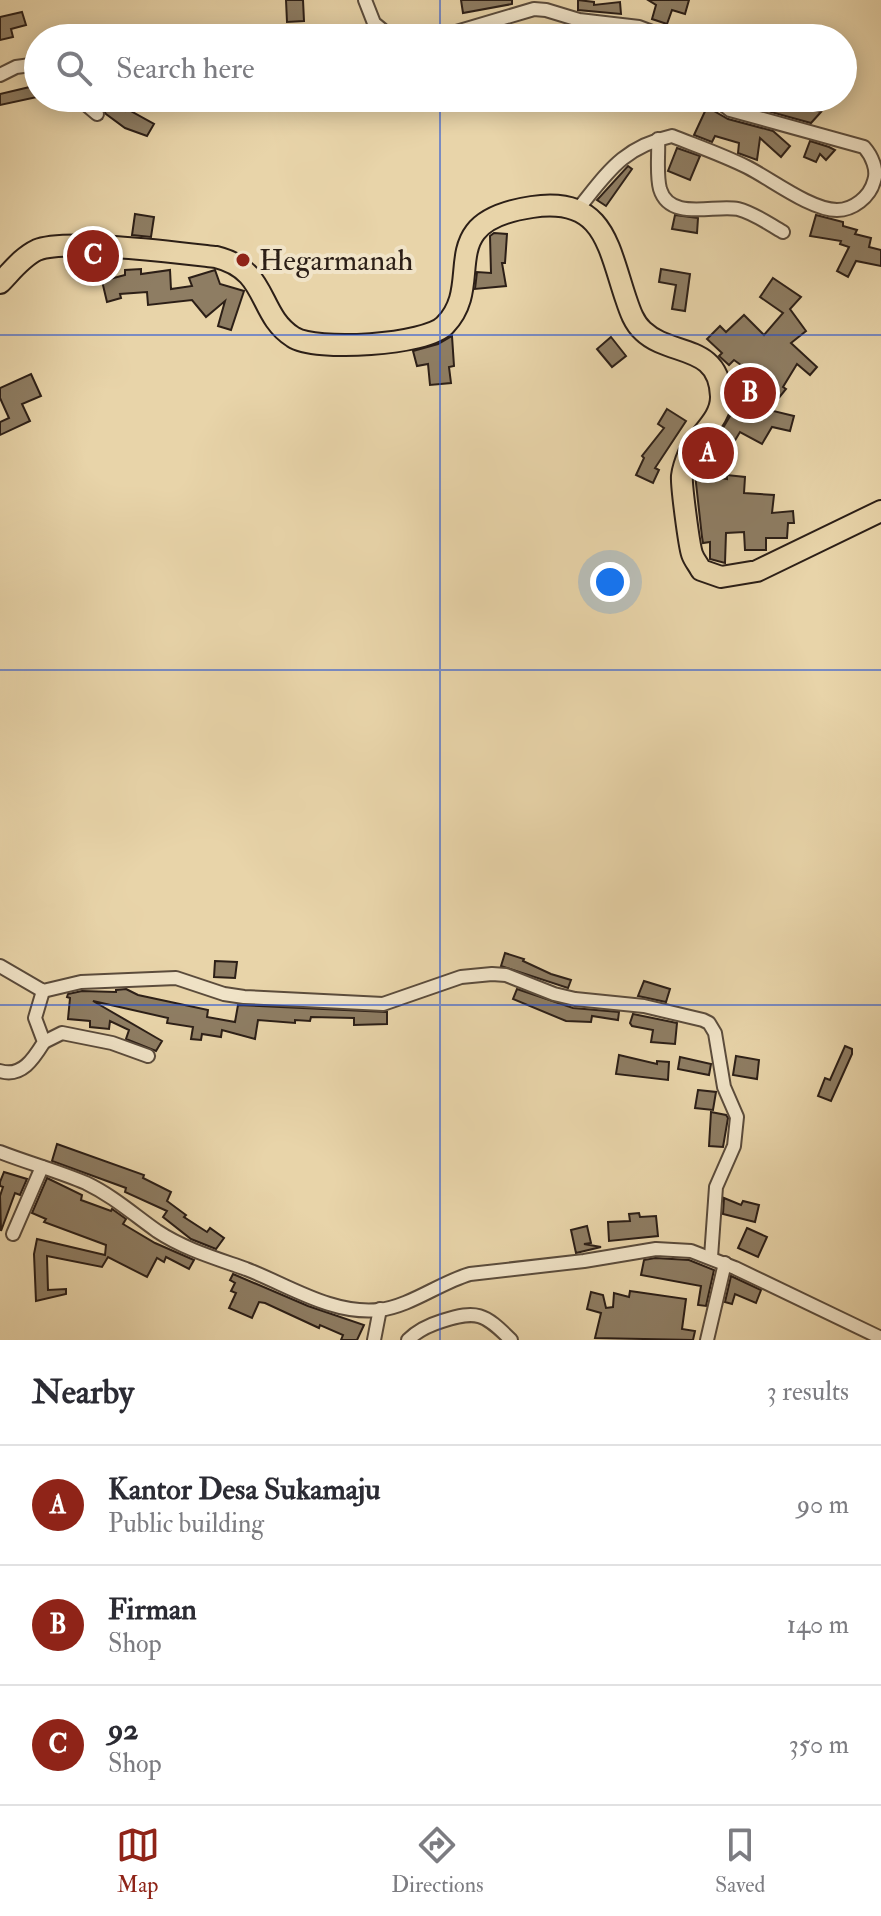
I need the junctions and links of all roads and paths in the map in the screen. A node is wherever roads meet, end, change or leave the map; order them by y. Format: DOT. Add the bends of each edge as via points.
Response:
graph roads {
  1 [pos="365,0"];
  2 [pos="375,24"];
  3 [pos="483,24"];
  4 [pos="613,24"];
  5 [pos="24,66"];
  6 [pos="0,75"];
  7 [pos="95,112"];
  8 [pos="737,112"];
  9 [pos="97,114"];
  10 [pos="658,139"];
  11 [pos="578,209"];
  12 [pos="783,232"];
  13 [pos="0,283"];
  14 [pos="881,511"];
  15 [pos="0,966"];
  16 [pos="43,991"];
  17 [pos="44,1042"];
  18 [pos="148,1056"];
  19 [pos="0,1071"];
  20 [pos="0,1152"];
  21 [pos="42,1167"];
  22 [pos="13,1234"];
  23 [pos="711,1257"];
  24 [pos="725,1263"];
  25 [pos="380,1309"];
  26 [pos="881,1338"];
  27 [pos="374,1340"];
  28 [pos="408,1340"];
  29 [pos="511,1340"];
  30 [pos="707,1340"];
  1 -- 2 [label="street"];
  3 -- 4 [label="street" via="534,9"];
  5 -- 6 [label="street"];
  7 -- 9 [label="street"];
  8 -- 10 [label="street" via="864,147 874,167 871,189 862,200 835,210 672,136"];
  10 -- 11 [label="street" via="618,160"];
  10 -- 12 [label="street" via="659,187 669,202 702,211 737,209"];
  11 -- 13 [label="main road" via="536,206 490,220 467,248 461,295 450,319 433,334 397,342 319,344 295,338 277,321 253,279 216,257 54,246 33,252"];
  11 -- 14 [label="main road" via="606,238 637,325 651,337 708,362 719,384 719,408 690,452 682,477 691,548 701,570 721,577 757,571"];
  15 -- 16 [label="street"];
  16 -- 17 [label="street" via="35,1018"];
  16 -- 23 [label="street" via="81,982 176,978 244,997 383,1004 461,977 492,974 575,999 644,1006 703,1020 715,1033 724,1087 737,1117 734,1146 716,1187"];
  17 -- 18 [label="street" via="62,1033"];
  17 -- 19 [label="street" via="26,1066 16,1072"];
  20 -- 21 [label="street"];
  21 -- 22 [label="street"];
  21 -- 25 [label="street" via="86,1183 157,1231 206,1256 326,1303"];
  23 -- 24 [label="street"];
  23 -- 25 [label="street" via="656,1249 470,1274"];
  24 -- 26 [label="street"];
  24 -- 30 [label="street"];
  25 -- 27 [label="street"];
  28 -- 29 [label="street" via="426,1326 469,1313 491,1322"];
}
